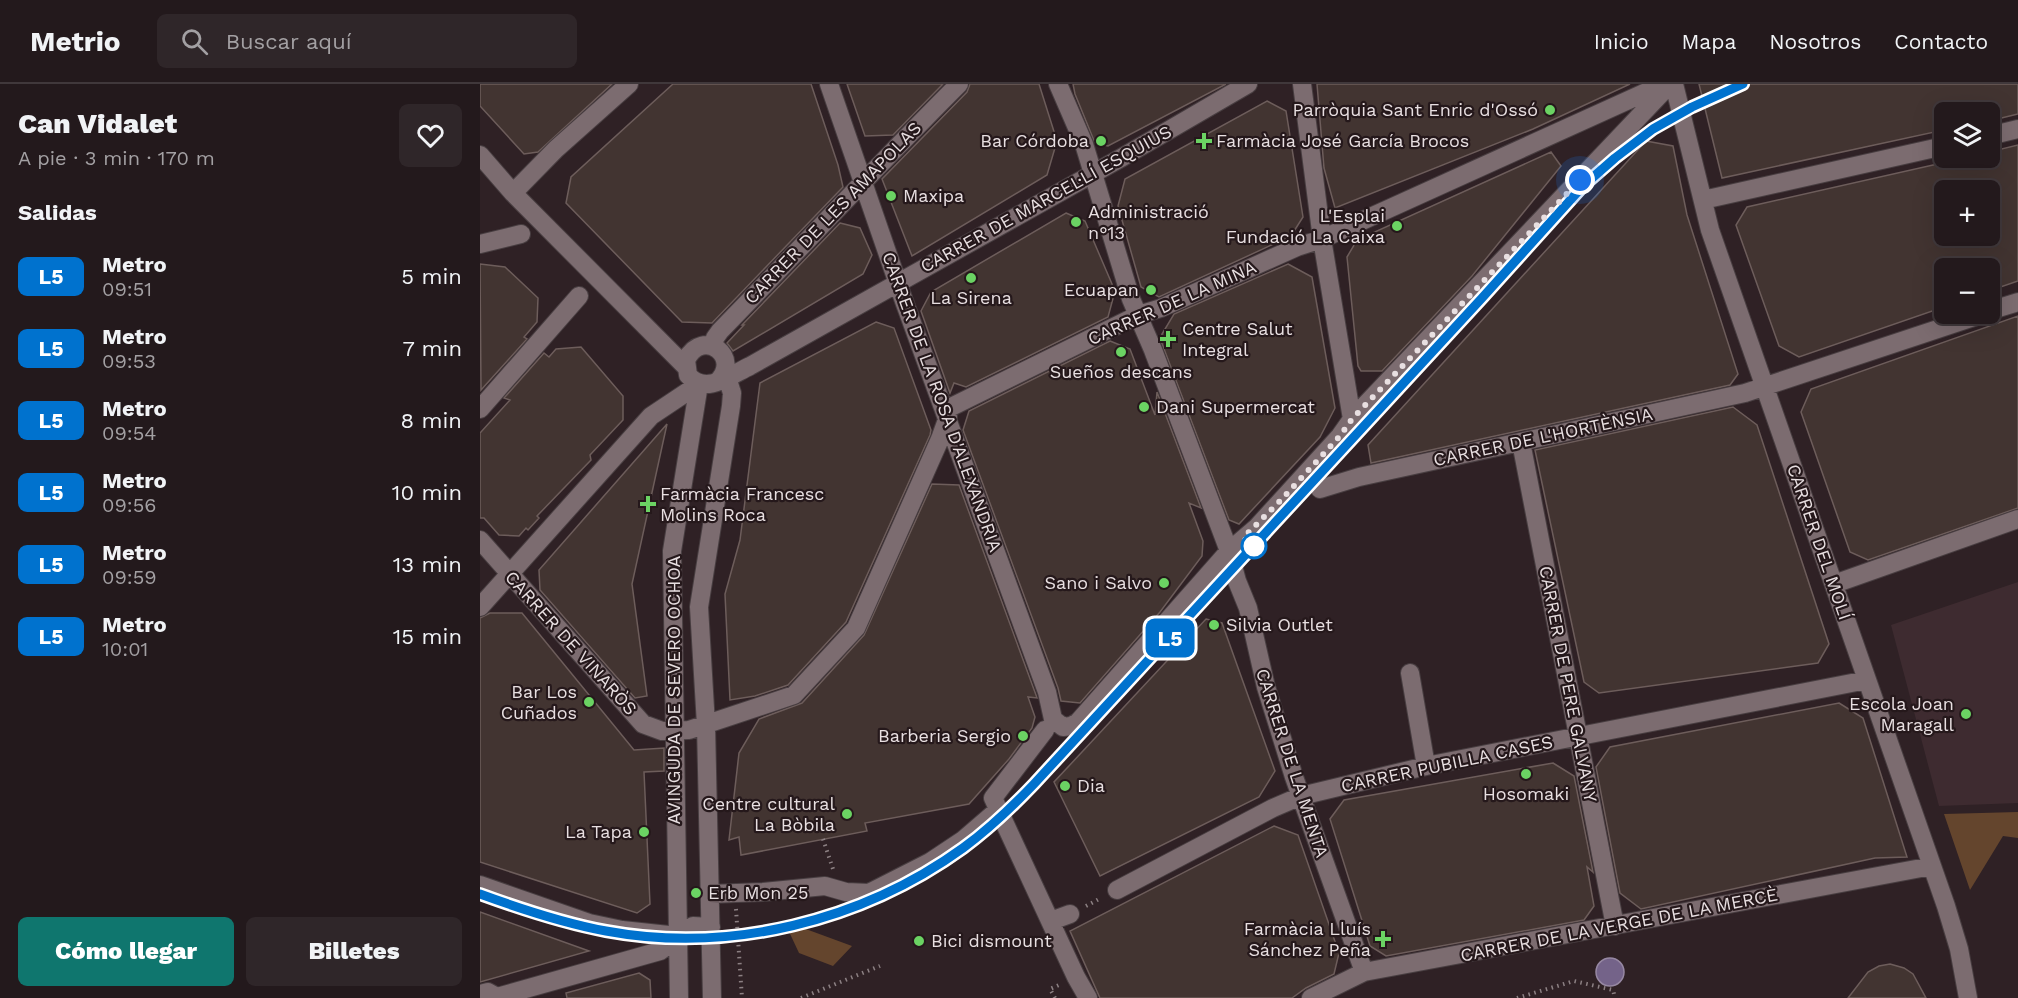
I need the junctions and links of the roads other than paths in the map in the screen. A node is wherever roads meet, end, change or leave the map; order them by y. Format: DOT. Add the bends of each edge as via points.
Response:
graph roads {
  1 [pos="629,84"];
  2 [pos="829,84"];
  3 [pos="959,84"];
  4 [pos="1058,84"];
  5 [pos="1248,84"];
  6 [pos="1302,84"];
  7 [pos="1664,84"];
  8 [pos="1670,84"];
  9 [pos="1674,84"];
  10 [pos="2018,129"];
  11 [pos="2000,133"];
  12 [pos="1934,148"];
  13 [pos="480,155"];
  14 [pos="1091,173"];
  15 [pos="863,182"];
  16 [pos="513,193"];
  17 [pos="1703,200"];
  18 [pos="521,234"];
  19 [pos="1322,239"];
  20 [pos="480,244"];
  21 [pos="898,282"];
  22 [pos="579,296"];
  23 [pos="2018,302"];
  24 [pos="2000,308"];
  25 [pos="1138,315"];
  26 [pos="1953,324"];
  27 [pos="713,346"];
  28 [pos="685,366"];
  29 [pos="717,378"];
  30 [pos="1766,387"];
  31 [pos="480,409"];
  32 [pos="946,414"];
  33 [pos="1352,419"];
  34 [pos="1521,442"];
  35 [pos="1320,489"];
  36 [pos="2018,519"];
  37 [pos="480,540"];
  38 [pos="1229,550"];
  39 [pos="509,574"];
  40 [pos="1834,584"];
  41 [pos="480,607"];
  42 [pos="1410,673"];
  43 [pos="1867,680"];
  44 [pos="1049,724"];
  45 [pos="706,725"];
  46 [pos="674,731"];
  47 [pos="1578,737"];
  48 [pos="1426,766"];
  49 [pos="1301,796"];
  50 [pos="996,803"];
  51 [pos="1932,866"];
  52 [pos="480,885"];
  53 [pos="1117,890"];
  54 [pos="710,894"];
  55 [pos="1070,914"];
  56 [pos="1051,921"];
  57 [pos="1615,926"];
  58 [pos="711,927"];
  59 [pos="678,936"];
  60 [pos="712,962"];
  61 [pos="678,964"];
  62 [pos="1364,972"];
  63 [pos="489,995"];
  64 [pos="679,998"];
  65 [pos="712,998"];
  66 [pos="1088,998"];
  67 [pos="1311,998"];
  68 [pos="1968,998"];
  1 -- 16 [label="street"];
  2 -- 15 [label="street, CARRER DE LA ROSA D'ALEXANDRIA"];
  3 -- 15 [label="street, CARRER DE LES AMAPOLAS"];
  4 -- 14 [label="street, CARRER DE LA MENTA" via="1084,144"];
  5 -- 14 [label="street, CARRER DE MARCEL·LÍ ESQUIUS"];
  6 -- 19 [label="street"];
  7 -- 19 [label="street, CARRER DE LA MINA"];
  8 -- 33 [label="street"];
  9 -- 17 [label="street, CARRER DEL MOLÍ"];
  10 -- 11 [label="street"];
  12 -- 17 [label="street"];
  13 -- 16 [label="street"];
  14 -- 21 [label="street, CARRER DE MARCEL·LÍ ESQUIUS"];
  14 -- 25 [label="street, CARRER DE LA MENTA"];
  15 -- 21 [label="street, CARRER DE LA ROSA D'ALEXANDRIA"];
  15 -- 27 [label="street, CARRER DE LES AMAPOLAS" via="720,331"];
  16 -- 28 [label="street"];
  17 -- 30 [label="street, CARRER DEL MOLÍ"];
  18 -- 20 [label="street"];
  19 -- 25 [label="street, CARRER DE LA MINA"];
  19 -- 33 [label="street"];
  21 -- 29 [label="street, CARRER DE MARCEL·LÍ ESQUIUS" via="750,366"];
  21 -- 32 [label="street, CARRER DE LA ROSA D'ALEXANDRIA"];
  22 -- 31 [label="street"];
  23 -- 24 [label="street"];
  25 -- 32 [label="street, CARRER DE LA MINA"];
  25 -- 38 [label="street, CARRER DE LA MENTA"];
  26 -- 30 [label="street, CARRER DE L'HORTÈNSIA"];
  27 -- 28 [label="street" via="694,348"];
  27 -- 29 [label="street" via="726,364"];
  28 -- 29 [label="street" via="688,375"];
  29 -- 39 [label="street, CARRER DE MARCEL·LÍ ESQUIUS" via="661,408"];
  29 -- 45 [label="street, AVINGUDA DE SEVERO OCHOA" via="732,393 699,607"];
  29 -- 46 [label="street, AVINGUDA DE SEVERO OCHOA" via="672,551"];
  30 -- 34 [label="street, CARRER DE L'HORTÈNSIA"];
  30 -- 40 [label="street, CARRER DEL MOLÍ"];
  32 -- 44 [label="street, CARRER DE LA ROSA D'ALEXANDRIA" via="1047,692"];
  32 -- 45 [label="street" via="940,440 855,628 794,695"];
  33 -- 38 [label="street" via="1257,527"];
  34 -- 35 [label="street, CARRER DE L'HORTÈNSIA"];
  34 -- 47 [label="street, CARRER DE PERE GALVANY"];
  36 -- 40 [label="street"];
  37 -- 39 [label="street, CARRER DE VINARÒS"];
  38 -- 44 [label="street" via="1078,722 1062,727"];
  38 -- 49 [label="street, CARRER DE LA MENTA"];
  39 -- 41 [label="street, CARRER DE MARCEL·LÍ ESQUIUS"];
  39 -- 46 [label="street, CARRER DE VINARÒS" via="643,724"];
  40 -- 43 [label="street, CARRER DEL MOLÍ"];
  42 -- 48 [label="street"];
  43 -- 47 [label="street, CARRER PUBILLA CASES"];
  43 -- 51 [label="street, CARRER DEL MOLÍ"];
  44 -- 50 [label="street"];
  45 -- 46 [label="street, CARRER DE VINARÒS"];
  45 -- 54 [label="street, AVINGUDA DE SEVERO OCHOA"];
  46 -- 59 [label="street, AVINGUDA DE SEVERO OCHOA"];
  47 -- 48 [label="street, CARRER PUBILLA CASES"];
  47 -- 57 [label="street, CARRER DE PERE GALVANY"];
  48 -- 49 [label="street, CARRER PUBILLA CASES"];
  49 -- 53 [label="street, CARRER PUBILLA CASES"];
  49 -- 62 [label="street, CARRER DE LA MENTA"];
  50 -- 54 [label="street" via="963,840 869,893 825,886"];
  50 -- 56 [label="street"];
  51 -- 57 [label="street, CARRER DE LA VERGE DE LA MERCÈ"];
  51 -- 68 [label="street, CARRER DEL MOLÍ" via="1959,949"];
  52 -- 59 [label="street" via="589,923"];
  54 -- 58 [label="street, AVINGUDA DE SEVERO OCHOA"];
  55 -- 56 [label="street"];
  56 -- 66 [label="street"];
  57 -- 62 [label="street, CARRER DE LA VERGE DE LA MERCÈ"];
  58 -- 59 [label="street" via="693,926"];
  58 -- 60 [label="street, AVINGUDA DE SEVERO OCHOA"];
  59 -- 61 [label="street, AVINGUDA DE SEVERO OCHOA"];
  59 -- 63 [label="street" via="660,951"];
  60 -- 61 [label="street"];
  60 -- 65 [label="street, AVINGUDA DE SEVERO OCHOA"];
  61 -- 64 [label="street, AVINGUDA DE SEVERO OCHOA"];
  62 -- 67 [label="street, CARRER DE LA VERGE DE LA MERCÈ"];
}
